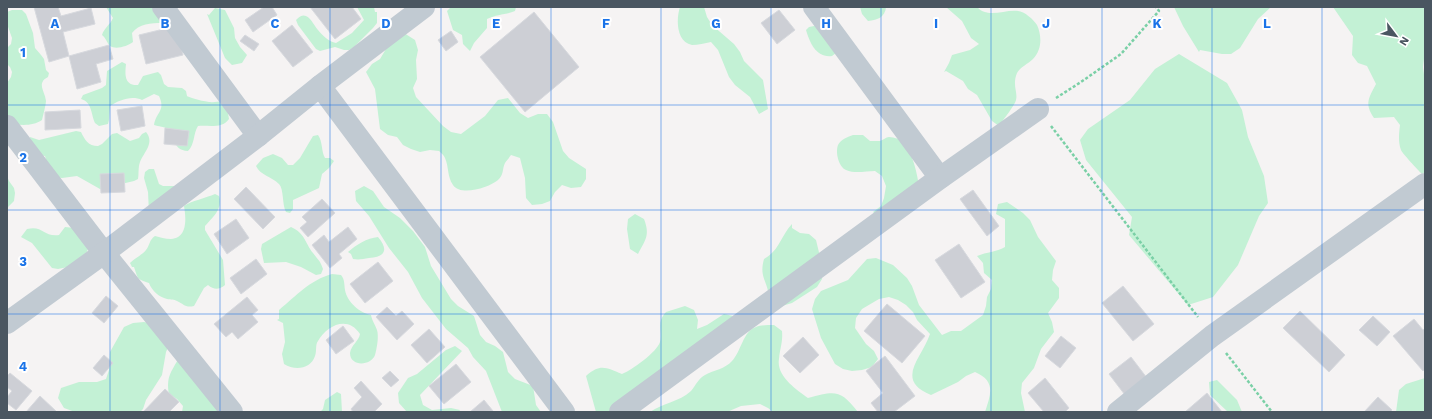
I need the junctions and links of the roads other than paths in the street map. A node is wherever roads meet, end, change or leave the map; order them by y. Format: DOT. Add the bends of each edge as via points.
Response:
graph roads {
  1 [pos="164,7"];
  2 [pos="424,7"];
  3 [pos="814,7"];
  4 [pos="320,86"];
  5 [pos="1038,109"];
  6 [pos="7,126"];
  7 [pos="258,136"];
  8 [pos="940,178"];
  9 [pos="1425,184"];
  10 [pos="104,253"];
  11 [pos="7,323"];
  12 [pos="232,412"];
  13 [pos="564,412"];
  14 [pos="620,412"];
  15 [pos="1118,412"];
  1 -- 7 [label="street"];
  2 -- 4 [label="street"];
  3 -- 8 [label="street"];
  4 -- 7 [label="street"];
  4 -- 13 [label="street"];
  5 -- 8 [label="street"];
  6 -- 10 [label="street"];
  7 -- 10 [label="street"];
  8 -- 14 [label="street"];
  9 -- 15 [label="street" via="1212,336"];
  10 -- 11 [label="street"];
  10 -- 12 [label="street"];
}
